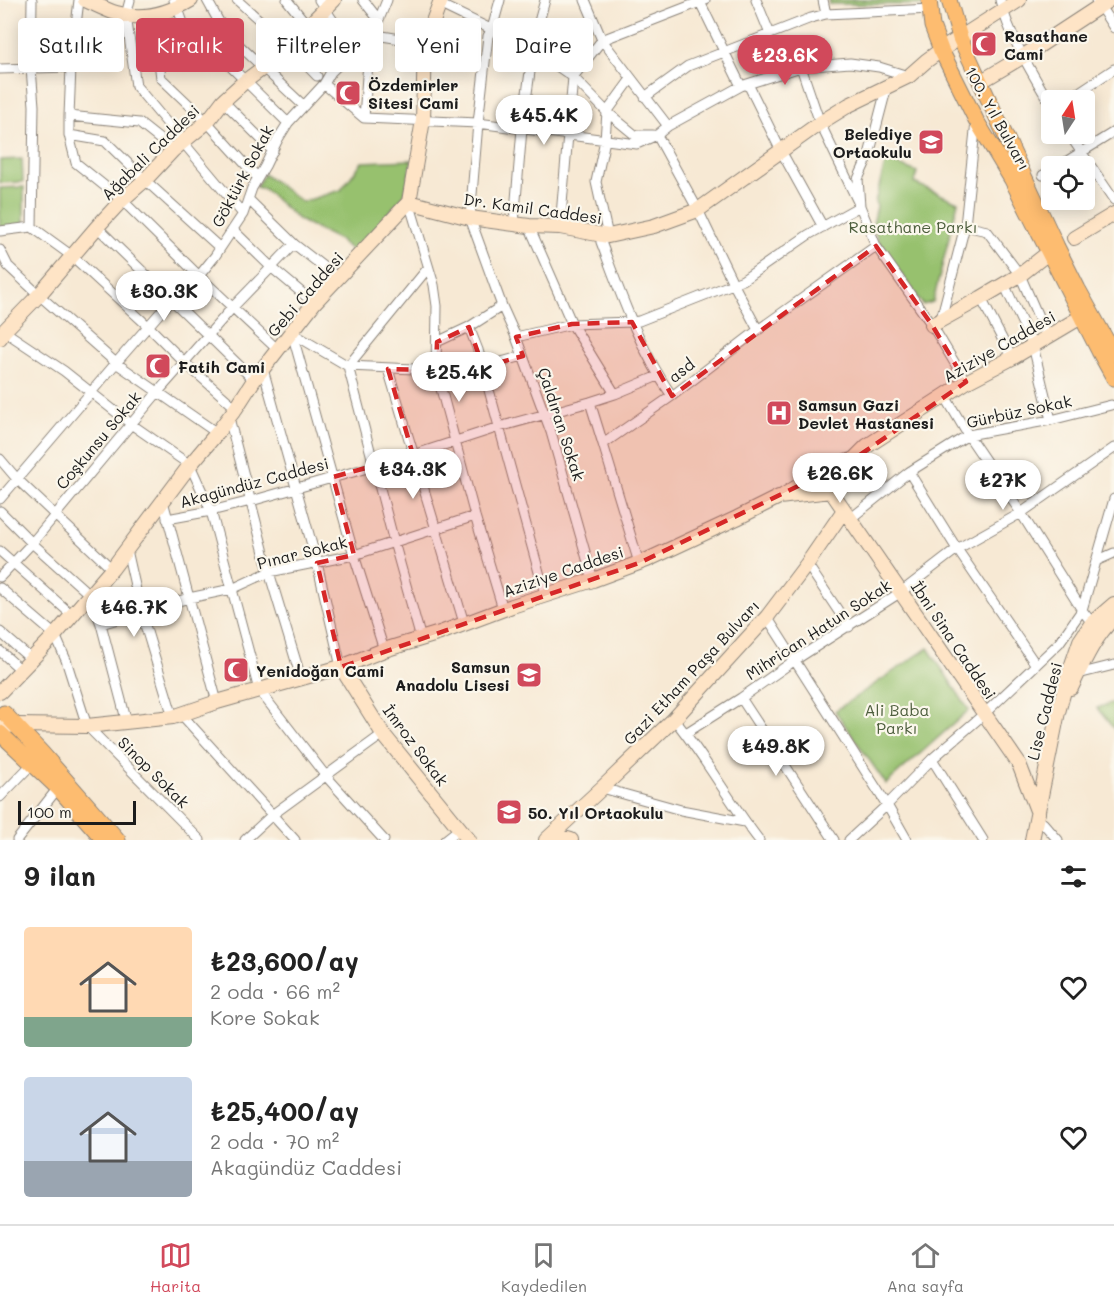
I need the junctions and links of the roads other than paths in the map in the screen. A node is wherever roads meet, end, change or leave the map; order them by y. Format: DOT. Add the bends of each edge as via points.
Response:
graph roads {
  1 [pos="33,0"];
  2 [pos="79,0"];
  3 [pos="85,0"];
  4 [pos="130,0"];
  5 [pos="191,0"];
  6 [pos="207,0"];
  7 [pos="237,0"];
  8 [pos="287,0"];
  9 [pos="363,0"];
  10 [pos="387,0"];
  11 [pos="500,0"];
  12 [pos="544,0"];
  13 [pos="585,0"];
  14 [pos="756,0"];
  15 [pos="822,0"];
  16 [pos="949,0"];
  17 [pos="1019,0"];
  18 [pos="702,1"];
  19 [pos="440,2"];
  20 [pos="1102,2"];
  21 [pos="326,3"];
  22 [pos="176,4"];
  23 [pos="930,5"];
  24 [pos="1001,5"];
  25 [pos="153,14"];
  26 [pos="826,14"];
  27 [pos="126,15"];
  28 [pos="32,18"];
  29 [pos="77,18"];
  30 [pos="257,18"];
  31 [pos="302,18"];
  32 [pos="314,18"];
  33 [pos="335,18"];
  34 [pos="377,18"];
  35 [pos="380,18"];
  36 [pos="434,18"];
  37 [pos="540,18"];
  38 [pos="1114,28"];
  39 [pos="492,29"];
  40 [pos="770,34"];
  41 [pos="960,38"];
  42 [pos="602,40"];
  43 [pos="941,50"];
  44 [pos="724,52"];
  45 [pos="1022,57"];
  46 [pos="256,61"];
  47 [pos="801,67"];
  48 [pos="18,68"];
  49 [pos="0,69"];
  50 [pos="1114,69"];
  51 [pos="31,72"];
  52 [pos="71,72"];
  53 [pos="258,72"];
  54 [pos="267,72"];
  55 [pos="312,72"];
  56 [pos="331,72"];
  57 [pos="367,72"];
  58 [pos="424,72"];
  59 [pos="531,72"];
  60 [pos="566,72"];
  61 [pos="909,76"];
  62 [pos="573,77"];
  63 [pos="632,79"];
  64 [pos="320,80"];
  65 [pos="244,82"];
  66 [pos="980,82"];
  67 [pos="744,85"];
  68 [pos="887,86"];
  69 [pos="1042,90"];
  70 [pos="1082,90"];
  71 [pos="645,97"];
  72 [pos="224,101"];
  73 [pos="304,106"];
  74 [pos="607,112"];
  75 [pos="69,117"];
  76 [pos="364,118"];
  77 [pos="423,120"];
  78 [pos="976,120"];
  79 [pos="207,122"];
  80 [pos="288,123"];
  81 [pos="478,123"];
  82 [pos="820,123"];
  83 [pos="668,126"];
  84 [pos="522,129"];
  85 [pos="1114,132"];
  86 [pos="69,135"];
  87 [pos="567,135"];
  88 [pos="657,135"];
  89 [pos="604,140"];
  90 [pos="1076,144"];
  91 [pos="178,146"];
  92 [pos="273,151"];
  93 [pos="781,151"];
  94 [pos="1082,153"];
  95 [pos="1077,156"];
  96 [pos="257,177"];
  97 [pos="145,180"];
  98 [pos="248,199"];
  99 [pos="122,200"];
  100 [pos="1114,200"];
  101 [pos="409,202"];
  102 [pos="860,206"];
  103 [pos="698,210"];
  104 [pos="243,214"];
  105 [pos="1114,214"];
  106 [pos="470,218"];
  107 [pos="514,223"];
  108 [pos="529,226"];
  109 [pos="560,226"];
  110 [pos="965,226"];
  111 [pos="32,227"];
  112 [pos="97,227"];
  113 [pos="823,227"];
  114 [pos="233,230"];
  115 [pos="0,231"];
  116 [pos="608,236"];
  117 [pos="1074,238"];
  118 [pos="294,244"];
  119 [pos="876,246"];
  120 [pos="220,248"];
  121 [pos="0,250"];
  122 [pos="1048,253"];
  123 [pos="72,256"];
  124 [pos="271,267"];
  125 [pos="428,268"];
  126 [pos="1020,274"];
  127 [pos="199,276"];
  128 [pos="339,279"];
  129 [pos="733,283"];
  130 [pos="1004,284"];
  131 [pos="39,295"];
  132 [pos="981,298"];
  133 [pos="172,300"];
  134 [pos="314,303"];
  135 [pos="502,306"];
  136 [pos="233,307"];
  137 [pos="1081,317"];
  138 [pos="632,322"];
  139 [pos="937,322"];
  140 [pos="572,324"];
  141 [pos="149,327"];
  142 [pos="469,327"];
  143 [pos="758,330"];
  144 [pos="292,333"];
  145 [pos="1,336"];
  146 [pos="209,336"];
  147 [pos="516,337"];
  148 [pos="1047,337"];
  149 [pos="437,342"];
  150 [pos="1033,346"];
  151 [pos="278,350"];
  152 [pos="1114,354"];
  153 [pos="523,356"];
  154 [pos="1012,358"];
  155 [pos="116,363"];
  156 [pos="185,363"];
  157 [pos="348,366"];
  158 [pos="483,367"];
  159 [pos="388,369"];
  160 [pos="436,370"];
  161 [pos="259,375"];
  162 [pos="658,376"];
  163 [pos="1114,378"];
  164 [pos="966,382"];
  165 [pos="92,393"];
  166 [pos="157,393"];
  167 [pos="615,394"];
  168 [pos="672,396"];
  169 [pos="945,396"];
  170 [pos="590,402"];
  171 [pos="1111,405"];
  172 [pos="232,413"];
  173 [pos="545,414"];
  174 [pos="1051,420"];
  175 [pos="131,424"];
  176 [pos="500,427"];
  177 [pos="217,433"];
  178 [pos="968,435"];
  179 [pos="456,442"];
  180 [pos="603,444"];
  181 [pos="1114,448"];
  182 [pos="413,455"];
  183 [pos="0,459"];
  184 [pos="854,459"];
  185 [pos="190,465"];
  186 [pos="374,465"];
  187 [pos="909,472"];
  188 [pos="333,477"];
  189 [pos="17,479"];
  190 [pos="295,489"];
  191 [pos="831,491"];
  192 [pos="779,497"];
  193 [pos="0,499"];
  194 [pos="1114,500"];
  195 [pos="163,501"];
  196 [pos="251,501"];
  197 [pos="0,511"];
  198 [pos="211,511"];
  199 [pos="1021,513"];
  200 [pos="847,514"];
  201 [pos="55,516"];
  202 [pos="476,516"];
  203 [pos="167,519"];
  204 [pos="435,529"];
  205 [pos="394,542"];
  206 [pos="32,543"];
  207 [pos="957,549"];
  208 [pos="127,550"];
  209 [pos="0,551"];
  210 [pos="1114,553"];
  211 [pos="354,555"];
  212 [pos="1096,561"];
  213 [pos="13,563"];
  214 [pos="316,563"];
  215 [pos="639,563"];
  216 [pos="807,564"];
  217 [pos="112,569"];
  218 [pos="269,572"];
  219 [pos="0,578"];
  220 [pos="593,580"];
  221 [pos="0,588"];
  222 [pos="231,588"];
  223 [pos="901,592"];
  224 [pos="545,594"];
  225 [pos="90,595"];
  226 [pos="189,598"];
  227 [pos="1114,604"];
  228 [pos="503,609"];
  229 [pos="1082,610"];
  230 [pos="141,612"];
  231 [pos="72,615"];
  232 [pos="766,616"];
  233 [pos="1114,618"];
  234 [pos="464,623"];
  235 [pos="1092,623"];
  236 [pos="101,624"];
  237 [pos="849,627"];
  238 [pos="1070,627"];
  239 [pos="0,632"];
  240 [pos="55,635"];
  241 [pos="421,639"];
  242 [pos="1080,641"];
  243 [pos="384,650"];
  244 [pos="0,651"];
  245 [pos="32,659"];
  246 [pos="795,660"];
  247 [pos="1036,665"];
  248 [pos="1114,665"];
  249 [pos="341,667"];
  250 [pos="21,670"];
  251 [pos="1078,674"];
  252 [pos="302,678"];
  253 [pos="5,687"];
  254 [pos="259,690"];
  255 [pos="741,698"];
  256 [pos="217,702"];
  257 [pos="984,714"];
  258 [pos="1,715"];
  259 [pos="177,716"];
  260 [pos="674,718"];
  261 [pos="127,723"];
  262 [pos="16,725"];
  263 [pos="87,726"];
  264 [pos="0,733"];
  265 [pos="686,733"];
  266 [pos="383,734"];
  267 [pos="932,759"];
  268 [pos="32,764"];
  269 [pos="325,775"];
  270 [pos="58,788"];
  271 [pos="602,788"];
  272 [pos="0,797"];
  273 [pos="887,805"];
  274 [pos="272,815"];
  275 [pos="1041,818"];
  276 [pos="745,822"];
  277 [pos="459,829"];
  278 [pos="549,837"];
  279 [pos="17,840"];
  280 [pos="104,840"];
  281 [pos="118,840"];
  282 [pos="200,840"];
  283 [pos="245,840"];
  284 [pos="295,840"];
  285 [pos="384,840"];
  286 [pos="445,840"];
  287 [pos="469,840"];
  288 [pos="571,840"];
  289 [pos="759,840"];
  290 [pos="834,840"];
  291 [pos="849,840"];
  292 [pos="907,840"];
  293 [pos="983,840"];
  294 [pos="1032,840"];
  295 [pos="1039,840"];
  296 [pos="1058,840"];
  1 -- 28 [label="street"];
  2 -- 29 [label="street"];
  3 -- 27 [label="main road"];
  4 -- 27 [label="street"];
  5 -- 22 [label="main road"];
  6 -- 46 [label="street" via="224,31"];
  7 -- 30 [label="street"];
  8 -- 31 [label="street"];
  9 -- 34 [label="street"];
  10 -- 35 [label="street, Göktürk Sokak"];
  11 -- 39 [label="street, Çaldıran Sokak"];
  12 -- 37 [label="street"];
  13 -- 42 [label="street"];
  14 -- 40 [label="street"];
  15 -- 26 [label="street"];
  16 -- 41 [label="main road, 100. Yıl Bulvarı"];
  17 -- 24 [label="main road, Dr. Kamil Caddesi"];
  18 -- 42 [label="street"];
  18 -- 44 [label="street"];
  19 -- 36 [label="main road"];
  19 -- 39 [label="street"];
  20 -- 38 [label="street"];
  20 -- 45 [label="main road"];
  21 -- 32 [label="main road, Ağabali Caddesi"];
  21 -- 33 [label="street"];
  22 -- 25 [label="main road" via="163,14"];
  22 -- 65 [label="street" via="190,50 204,44"];
  23 -- 26 [label="street"];
  23 -- 43 [label="main road, 100. Yıl Bulvarı" via="932,26"];
  24 -- 41 [label="main road, Dr. Kamil Caddesi"];
  24 -- 45 [label="street"];
  25 -- 27 [label="main road"];
  25 -- 79 [label="street" via="161,78"];
  26 -- 40 [label="street"];
  27 -- 91 [label="street" via="136,86"];
  39 -- 81 [label="street, Çaldıran Sokak"];
  40 -- 44 [label="street"];
  41 -- 43 [label="main road, Dr. Kamil Caddesi"];
  41 -- 66 [label="main road, 100. Yıl Bulvarı"];
  42 -- 62 [label="street"];
  42 -- 63 [label="street"];
  43 -- 61 [label="main road, Dr. Kamil Caddesi"];
  43 -- 78 [label="main road, 100. Yıl Bulvarı"];
  44 -- 67 [label="street"];
  44 -- 71 [label="street" via="688,66"];
  45 -- 66 [label="main road"];
  45 -- 69 [label="street"];
  47 -- 61 [label="street" via="850,63"];
  47 -- 67 [label="street"];
  47 -- 82 [label="street"];
  48 -- 49 [label="street"];
  50 -- 70 [label="street"];
  51 -- 111 [label="street"];
  52 -- 75 [label="street"];
  53 -- 65 [label="main road, Ağabali Caddesi"];
  54 -- 73 [label="street"];
  55 -- 64 [label="street"];
  56 -- 64 [label="street, Göktürk Sokak"];
  57 -- 76 [label="street"];
  58 -- 77 [label="main road"];
  59 -- 84 [label="street"];
  60 -- 62 [label="street"];
  61 -- 68 [label="main road, Dr. Kamil Caddesi"];
  62 -- 74 [label="street"];
  62 -- 87 [label="street"];
  63 -- 71 [label="street"];
  63 -- 74 [label="street"];
  64 -- 73 [label="street, Göktürk Sokak"];
  64 -- 76 [label="street"];
  65 -- 72 [label="main road, Ağabali Caddesi"];
  65 -- 80 [label="street"];
  66 -- 152 [label="main road, 100. Yıl Bulvarı" via="1057,247"];
  67 -- 83 [label="street"];
  67 -- 93 [label="street"];
  68 -- 82 [label="main road, Dr. Kamil Caddesi"];
  68 -- 102 [label="street" via="869,155 858,179"];
  71 -- 83 [label="street"];
  72 -- 79 [label="main road, Ağabali Caddesi"];
  72 -- 92 [label="street"];
  73 -- 80 [label="street, Göktürk Sokak"];
  74 -- 88 [label="street" via="634,135"];
  74 -- 89 [label="street"];
  75 -- 86 [label="street"];
  75 -- 91 [label="street" via="139,123"];
  76 -- 77 [label="street"];
  77 -- 81 [label="street"];
  77 -- 101 [label="main road"];
  78 -- 110 [label="street"];
  78 -- 122 [label="main road, 100. Yıl Bulvarı" via="1012,180"];
  79 -- 91 [label="main road, Ağabali Caddesi"];
  79 -- 96 [label="street"];
  80 -- 92 [label="street, Göktürk Sokak"];
  81 -- 84 [label="street"];
  81 -- 106 [label="street, Çaldıran Sokak"];
  82 -- 93 [label="main road, Dr. Kamil Caddesi"];
  82 -- 102 [label="street"];
  83 -- 88 [label="street"];
  84 -- 87 [label="street"];
  84 -- 107 [label="street"];
  85 -- 94 [label="street"];
  86 -- 97 [label="street" via="105,141"];
  86 -- 99 [label="street" via="76,163"];
  87 -- 89 [label="street"];
  87 -- 109 [label="street"];
  88 -- 89 [label="street" via="637,144"];
  88 -- 103 [label="street"];
  89 -- 116 [label="street" via="596,182"];
  90 -- 94 [label="street"];
  91 -- 97 [label="main road, Ağabali Caddesi"];
  91 -- 104 [label="street"];
  92 -- 96 [label="street, Göktürk Sokak"];
  93 -- 103 [label="main road, Dr. Kamil Caddesi"];
  93 -- 113 [label="street"];
  94 -- 95 [label="street"];
  94 -- 100 [label="street"];
  96 -- 98 [label="street, Göktürk Sokak"];
  97 -- 99 [label="main road, Ağabali Caddesi"];
  97 -- 120 [label="street"];
  98 -- 104 [label="street, Göktürk Sokak"];
  98 -- 118 [label="street"];
  99 -- 112 [label="main road, Ağabali Caddesi"];
  99 -- 127 [label="street"];
  101 -- 106 [label="main road, Dr. Kamil Caddesi"];
  101 -- 125 [label="street"];
  101 -- 128 [label="main road, Gebi Caddesi"];
  102 -- 113 [label="street"];
  102 -- 119 [label="street"];
  103 -- 116 [label="main road, Dr. Kamil Caddesi" via="654,226"];
  103 -- 129 [label="street"];
  104 -- 114 [label="street, Göktürk Sokak"];
  105 -- 117 [label="main road"];
  106 -- 107 [label="main road, Dr. Kamil Caddesi"];
  106 -- 135 [label="street, Çaldıran Sokak"];
  107 -- 108 [label="main road, Dr. Kamil Caddesi"];
  108 -- 109 [label="main road, Dr. Kamil Caddesi"];
  108 -- 140 [label="street"];
  109 -- 116 [label="main road, Dr. Kamil Caddesi"];
  110 -- 126 [label="street" via="987,231"];
  110 -- 139 [label="street"];
  111 -- 115 [label="street"];
  111 -- 123 [label="street"];
  112 -- 123 [label="main road, Ağabali Caddesi"];
  112 -- 133 [label="street"];
  113 -- 129 [label="street"];
  114 -- 120 [label="street, Göktürk Sokak"];
  114 -- 124 [label="street"];
  116 -- 138 [label="street" via="601,242"];
  118 -- 124 [label="street, Coşkunsu Sokak"];
  118 -- 128 [label="street"];
  119 -- 139 [label="street"];
  119 -- 143 [label="street, asd"];
  120 -- 127 [label="street, Göktürk Sokak"];
  121 -- 131 [label="street" via="8,266"];
  122 -- 126 [label="main road"];
  122 -- 137 [label="main road, 100. Yıl Bulvarı"];
  123 -- 131 [label="main road, Ağabali Caddesi"];
  123 -- 141 [label="street"];
  124 -- 134 [label="street"];
  124 -- 136 [label="street, Coşkunsu Sokak"];
  125 -- 149 [label="street" via="434,285"];
  125 -- 157 [label="street"];
  126 -- 130 [label="main road"];
  126 -- 148 [label="street"];
  127 -- 133 [label="street, Göktürk Sokak"];
  127 -- 136 [label="street"];
  128 -- 134 [label="main road, Gebi Caddesi"];
  129 -- 138 [label="street"];
  129 -- 143 [label="street"];
  130 -- 132 [label="main road"];
  130 -- 150 [label="street"];
  131 -- 145 [label="main road, Ağabali Caddesi"];
  131 -- 155 [label="street"];
  132 -- 139 [label="main road"];
  132 -- 154 [label="street"];
  133 -- 141 [label="street, Göktürk Sokak"];
  133 -- 146 [label="street"];
  134 -- 144 [label="main road, Gebi Caddesi"];
  135 -- 142 [label="street"];
  135 -- 147 [label="street, Çaldıran Sokak"];
  136 -- 146 [label="street, Coşkunsu Sokak"];
  136 -- 151 [label="street"];
  137 -- 148 [label="main road, Aziziye Caddesi"];
  137 -- 163 [label="main road, 100. Yıl Bulvarı"];
  138 -- 140 [label="street"];
  138 -- 162 [label="street"];
  139 -- 164 [label="street"];
  140 -- 147 [label="street"];
  140 -- 167 [label="street"];
  141 -- 155 [label="street, Göktürk Sokak"];
  141 -- 156 [label="street"];
  142 -- 149 [label="street"];
  142 -- 158 [label="street"];
  143 -- 168 [label="street, asd"];
  144 -- 151 [label="main road, Gebi Caddesi"];
  144 -- 157 [label="street"];
  144 -- 188 [label="street"];
  145 -- 165 [label="street" via="63,371"];
  146 -- 156 [label="street, Coşkunsu Sokak"];
  146 -- 161 [label="street"];
  147 -- 153 [label="street, Çaldıran Sokak"];
  148 -- 150 [label="main road, Aziziye Caddesi"];
  149 -- 160 [label="street"];
  150 -- 154 [label="main road, Aziziye Caddesi"];
  150 -- 174 [label="street"];
  151 -- 161 [label="main road, Gebi Caddesi"];
  153 -- 158 [label="street"];
  153 -- 173 [label="street, Çaldıran Sokak"];
  154 -- 164 [label="main road, Aziziye Caddesi"];
  155 -- 165 [label="street, Göktürk Sokak"];
  155 -- 166 [label="street"];
  156 -- 166 [label="street, Coşkunsu Sokak"];
  156 -- 172 [label="street"];
  157 -- 159 [label="street"];
  157 -- 186 [label="street"];
  158 -- 176 [label="street"];
  159 -- 160 [label="street"];
  159 -- 182 [label="street"];
  160 -- 179 [label="street"];
  161 -- 172 [label="main road, Gebi Caddesi"];
  161 -- 190 [label="street"];
  162 -- 167 [label="street, Akagündüz Caddesi"];
  162 -- 168 [label="street"];
  164 -- 169 [label="main road, Aziziye Caddesi"];
  165 -- 175 [label="street"];
  165 -- 189 [label="street, Göktürk Sokak"];
  166 -- 175 [label="street, Coşkunsu Sokak"];
  166 -- 177 [label="street"];
  167 -- 170 [label="street, Akagündüz Caddesi"];
  168 -- 180 [label="street, asd"];
  169 -- 178 [label="street"];
  169 -- 184 [label="main road, Aziziye Caddesi" via="867,446"];
  170 -- 173 [label="street, Akagündüz Caddesi"];
  170 -- 180 [label="street"];
  171 -- 174 [label="street, Gürbüz Sokak"];
  172 -- 177 [label="main road, Gebi Caddesi"];
  172 -- 196 [label="street"];
  173 -- 176 [label="street, Akagündüz Caddesi"];
  173 -- 220 [label="street, Çaldıran Sokak"];
  174 -- 178 [label="street, Gürbüz Sokak"];
  175 -- 185 [label="street"];
  175 -- 201 [label="street, Coşkunsu Sokak"];
  176 -- 179 [label="street, Akagündüz Caddesi"];
  176 -- 224 [label="street"];
  177 -- 185 [label="main road, Gebi Caddesi"];
  178 -- 187 [label="street, Gürbüz Sokak"];
  178 -- 199 [label="street"];
  179 -- 182 [label="street, Akagündüz Caddesi"];
  179 -- 202 [label="street"];
  180 -- 215 [label="street"];
  181 -- 199 [label="street, Mihrican Hatun Sokak"];
  182 -- 186 [label="street, Akagündüz Caddesi"];
  182 -- 204 [label="street"];
  183 -- 189 [label="street"];
  184 -- 191 [label="main road, Aziziye Caddesi"];
  184 -- 192 [label="main road" via="823,471"];
  185 -- 195 [label="main road, Gebi Caddesi"];
  185 -- 198 [label="street"];
  186 -- 188 [label="street, Akagündüz Caddesi"];
  186 -- 205 [label="street"];
  187 -- 200 [label="street, Gürbüz Sokak"];
  187 -- 207 [label="street"];
  188 -- 190 [label="street, Akagündüz Caddesi"];
  188 -- 211 [label="street"];
  189 -- 193 [label="street, Göktürk Sokak"];
  189 -- 201 [label="street"];
  190 -- 196 [label="street, Akagündüz Caddesi"];
  190 -- 214 [label="street"];
  191 -- 192 [label="main road, Aziziye Caddesi"];
  191 -- 200 [label="main road, İbni Sina Caddesi"];
  192 -- 215 [label="main road, Aziziye Caddesi"];
  194 -- 212 [label="street"];
  195 -- 203 [label="street"];
  195 -- 208 [label="main road, Gebi Caddesi"];
  196 -- 198 [label="street, Akagündüz Caddesi"];
  196 -- 218 [label="street"];
  197 -- 206 [label="street"];
  198 -- 203 [label="street, Akagündüz Caddesi"];
  198 -- 222 [label="street"];
  199 -- 207 [label="street, Mihrican Hatun Sokak"];
  199 -- 229 [label="street"];
  200 -- 216 [label="main road, Gazi Etham Paşa Bulvarı"];
  200 -- 223 [label="main road, İbni Sina Caddesi"];
  201 -- 206 [label="street, Coşkunsu Sokak"];
  201 -- 217 [label="street"];
  202 -- 204 [label="street, Pınar Sokak"];
  202 -- 228 [label="street"];
  203 -- 226 [label="street"];
  204 -- 205 [label="street, Pınar Sokak"];
  204 -- 234 [label="street"];
  205 -- 211 [label="street, Pınar Sokak"];
  205 -- 241 [label="street"];
  206 -- 213 [label="street, Coşkunsu Sokak"];
  206 -- 225 [label="street"];
  207 -- 223 [label="street, Mihrican Hatun Sokak"];
  207 -- 247 [label="street"];
  208 -- 217 [label="main road, Gebi Caddesi"];
  208 -- 230 [label="street"];
  209 -- 213 [label="street"];
  210 -- 212 [label="street"];
  211 -- 214 [label="street, Pınar Sokak"];
  211 -- 243 [label="street"];
  212 -- 229 [label="street"];
  213 -- 219 [label="street, Coşkunsu Sokak"];
  213 -- 231 [label="street"];
  214 -- 218 [label="street, Pınar Sokak"];
  214 -- 249 [label="street"];
  215 -- 220 [label="main road, Aziziye Caddesi"];
  216 -- 232 [label="main road, Gazi Etham Paşa Bulvarı"];
  216 -- 237 [label="street"];
  217 -- 225 [label="main road, Gebi Caddesi"];
  218 -- 222 [label="street, Pınar Sokak"];
  218 -- 252 [label="street"];
  220 -- 224 [label="main road, Aziziye Caddesi"];
  221 -- 240 [label="street"];
  222 -- 226 [label="street, Pınar Sokak"];
  222 -- 254 [label="street"];
  223 -- 237 [label="street, Mihrican Hatun Sokak"];
  223 -- 257 [label="main road, İbni Sina Caddesi"];
  224 -- 228 [label="main road, Aziziye Caddesi"];
  225 -- 231 [label="main road, Gebi Caddesi"];
  225 -- 236 [label="street"];
  226 -- 230 [label="street, Pınar Sokak"];
  226 -- 256 [label="street"];
  227 -- 235 [label="main road, Lise Caddesi"];
  228 -- 234 [label="main road, Aziziye Caddesi"];
  229 -- 235 [label="street"];
  229 -- 238 [label="street"];
  230 -- 236 [label="street, Pınar Sokak"];
  230 -- 259 [label="street"];
  231 -- 240 [label="main road, Gebi Caddesi"];
  232 -- 246 [label="street"];
  232 -- 260 [label="main road, Gazi Etham Paşa Bulvarı"];
  233 -- 251 [label="main road, Lise Caddesi"];
  234 -- 241 [label="main road, Aziziye Caddesi"];
  235 -- 242 [label="main road, Lise Caddesi"];
  236 -- 261 [label="street"];
  237 -- 246 [label="street, Mihrican Hatun Sokak"];
  238 -- 242 [label="street"];
  238 -- 247 [label="street"];
  239 -- 245 [label="street"];
  240 -- 245 [label="main road, Gebi Caddesi"];
  240 -- 263 [label="street"];
  241 -- 243 [label="main road, Aziziye Caddesi"];
  242 -- 275 [label="main road, Lise Caddesi" via="1058,712"];
  243 -- 249 [label="main road, Aziziye Caddesi"];
  244 -- 250 [label="street"];
  245 -- 250 [label="main road, Gebi Caddesi"];
  246 -- 255 [label="street, Mihrican Hatun Sokak"];
  246 -- 273 [label="street"];
  247 -- 257 [label="street"];
  248 -- 251 [label="street"];
  249 -- 252 [label="main road, Aziziye Caddesi"];
  249 -- 266 [label="main road, İmroz Sokak"];
  250 -- 253 [label="main road, Gebi Caddesi"];
  251 -- 275 [label="main road, Lise Caddesi" via="1063,717"];
  252 -- 254 [label="main road, Aziziye Caddesi"];
  253 -- 258 [label="main road, Gebi Caddesi"];
  254 -- 256 [label="main road, Aziziye Caddesi"];
  254 -- 269 [label="street"];
  255 -- 265 [label="street, Mihrican Hatun Sokak"];
  255 -- 290 [label="street"];
  256 -- 259 [label="main road, Aziziye Caddesi"];
  257 -- 267 [label="street"];
  257 -- 275 [label="main road, İbni Sina Caddesi" via="1019,764"];
  258 -- 262 [label="main road"];
  259 -- 261 [label="main road, Aziziye Caddesi"];
  259 -- 274 [label="street"];
  260 -- 265 [label="street"];
  260 -- 271 [label="main road, Gazi Etham Paşa Bulvarı"];
  261 -- 263 [label="main road, Aziziye Caddesi"];
  262 -- 263 [label="main road, Aziziye Caddesi"];
  262 -- 281 [label="main road"];
  263 -- 282 [label="street, Sinop Sokak"];
  264 -- 268 [label="main road"];
  265 -- 276 [label="street"];
  266 -- 269 [label="street"];
  266 -- 277 [label="main road, İmroz Sokak"];
  267 -- 273 [label="street"];
  267 -- 293 [label="street"];
  268 -- 270 [label="main road"];
  268 -- 272 [label="street"];
  269 -- 274 [label="street"];
  269 -- 285 [label="street"];
  270 -- 279 [label="street"];
  270 -- 280 [label="main road"];
  271 -- 276 [label="street" via="681,810"];
  271 -- 278 [label="main road, Gazi Etham Paşa Bulvarı"];
  273 -- 291 [label="street"];
  273 -- 292 [label="street"];
  274 -- 283 [label="street"];
  274 -- 284 [label="street"];
  275 -- 294 [label="main road, Lise Caddesi"];
  275 -- 295 [label="main road, Lise Caddesi"];
  275 -- 296 [label="street"];
  276 -- 289 [label="street"];
  277 -- 286 [label="street"];
  277 -- 287 [label="main road, İmroz Sokak"];
  278 -- 288 [label="main road"];
}
